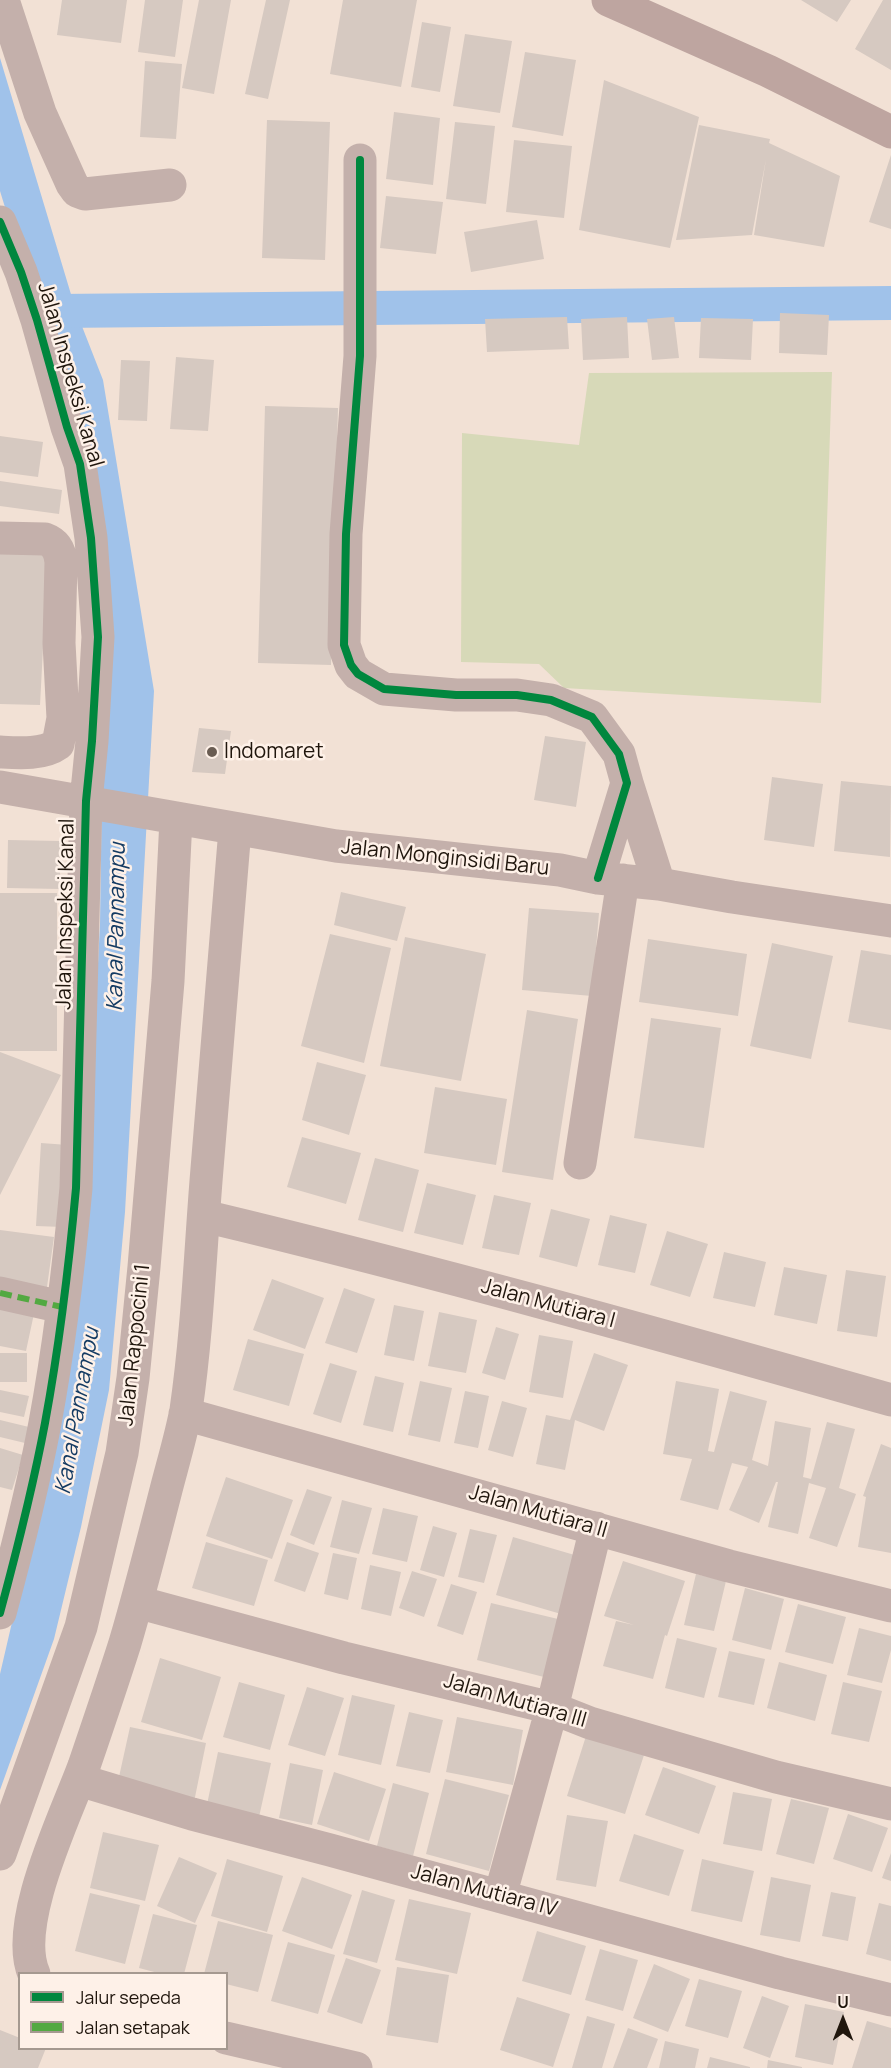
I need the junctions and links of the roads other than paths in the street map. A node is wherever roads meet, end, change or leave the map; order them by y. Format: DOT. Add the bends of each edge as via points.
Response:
graph roads {
  1 [pos="3,0"];
  2 [pos="608,0"];
  3 [pos="891,132"];
  4 [pos="360,160"];
  5 [pos="170,185"];
  6 [pos="0,222"];
  7 [pos="0,538"];
  8 [pos="0,752"];
  9 [pos="627,783"];
  10 [pos="0,787"];
  11 [pos="91,802"];
  12 [pos="172,818"];
  13 [pos="235,829"];
  14 [pos="611,879"];
  15 [pos="659,884"];
  16 [pos="891,921"];
  17 [pos="580,1163"];
  18 [pos="204,1216"];
  19 [pos="0,1293"];
  20 [pos="62,1307"];
  21 [pos="891,1400"];
  22 [pos="185,1413"];
  23 [pos="596,1528"];
  24 [pos="137,1602"];
  25 [pos="891,1606"];
  26 [pos="0,1613"];
  27 [pos="552,1708"];
  28 [pos="79,1780"];
  29 [pos="891,1804"];
  30 [pos="0,1854"];
  31 [pos="500,1896"];
  32 [pos="33,1972"];
  33 [pos="891,2000"];
  34 [pos="228,2038"];
  35 [pos="356,2068"];
  1 -- 5 [label="street" via="40,113 77,191 85,194"];
  2 -- 3 [label="main road" via="768,70"];
  4 -- 9 [label="street" via="360,356 346,534 344,645 351,665 358,674 384,689 551,700 592,717 619,754"];
  6 -- 11 [label="street, Jalan Inspeksi Kanal" via="34,311 80,464 91,538 98,637"];
  7 -- 8 [label="street" via="45,539 60,552 63,718 58,744 52,748"];
  9 -- 14 [label="street"];
  9 -- 15 [label="street"];
  10 -- 11 [label="street, Jalan Monginsidi Baru"];
  11 -- 12 [label="street, Jalan Monginsidi Baru"];
  11 -- 20 [label="street, Jalan Inspeksi Kanal" via="76,1188"];
  12 -- 13 [label="street, Jalan Monginsidi Baru"];
  12 -- 30 [label="street, Jalan Rappocini 1" via="168,981 144,1267 122,1452 81,1627"];
  13 -- 14 [label="street, Jalan Monginsidi Baru" via="336,846"];
  13 -- 18 [label="street"];
  14 -- 15 [label="street, Jalan Monginsidi Baru"];
  14 -- 17 [label="street"];
  15 -- 16 [label="street, Jalan Monginsidi Baru"];
  18 -- 21 [label="street, Jalan Mutiara I" via="565,1308"];
  18 -- 22 [label="street" via="197,1325"];
  19 -- 20 [label="street"];
  20 -- 26 [label="street, Jalan Inspeksi Kanal" via="45,1422"];
  22 -- 23 [label="street, Jalan Mutiara II"];
  22 -- 24 [label="street"];
  23 -- 25 [label="street, Jalan Mutiara II"];
  23 -- 27 [label="street"];
  24 -- 27 [label="street, Jalan Mutiara III" via="344,1658"];
  24 -- 28 [label="street"];
  27 -- 29 [label="street, Jalan Mutiara III" via="590,1723 776,1777"];
  27 -- 31 [label="street"];
  28 -- 31 [label="street, Jalan Mutiara IV"];
  28 -- 32 [label="street" via="56,1833 31,1918 29,1959"];
  31 -- 33 [label="street, Jalan Mutiara IV"];
  34 -- 35 [label="street"];
}
